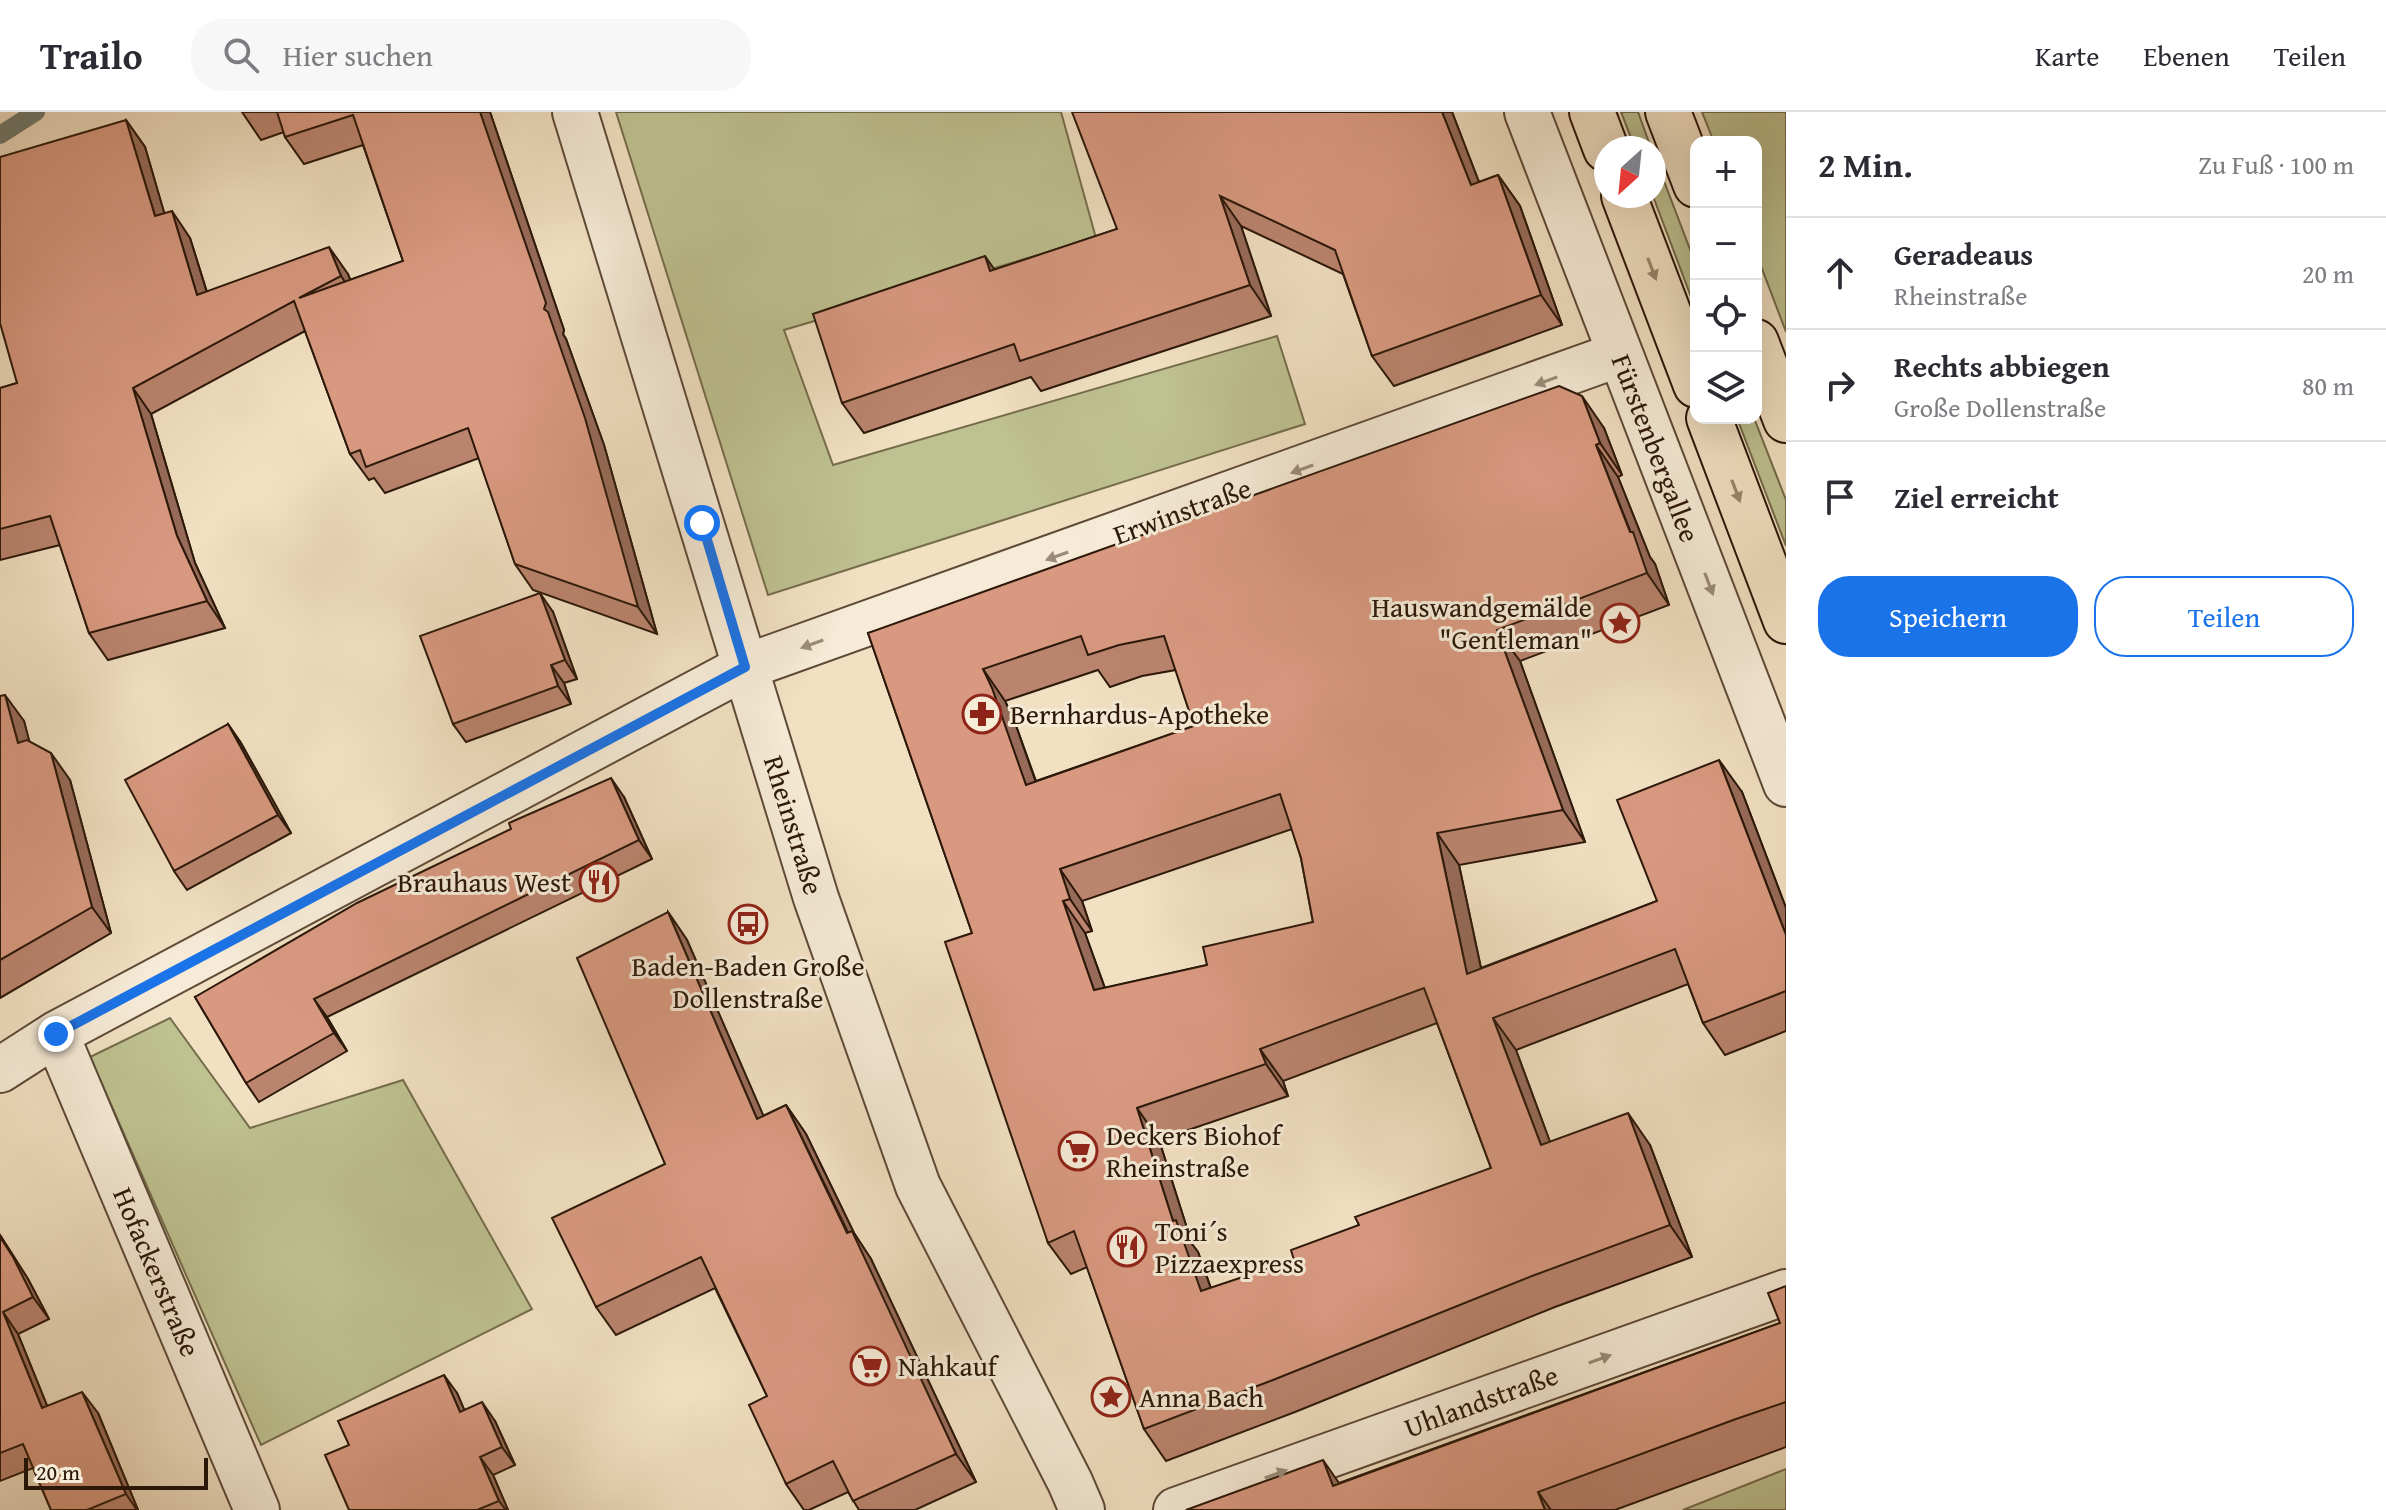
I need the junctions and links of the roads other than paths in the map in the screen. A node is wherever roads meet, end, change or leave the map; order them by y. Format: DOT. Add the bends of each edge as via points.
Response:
graph roads {
  1 [pos="575,112"];
  2 [pos="1527,112"];
  3 [pos="1592,112"];
  4 [pos="1668,112"];
  5 [pos="1601,136"];
  6 [pos="1690,169"];
  7 [pos="1629,208"];
  8 [pos="1760,352"];
  9 [pos="1620,354"];
  10 [pos="1690,369"];
  11 [pos="1786,420"];
  12 [pos="1711,424"];
  13 [pos="1786,621"];
  14 [pos="745,667"];
  15 [pos="1786,784"];
  16 [pos="56,1034"];
  17 [pos="0,1070"];
  18 [pos="1786,1292"];
  19 [pos="257,1510"];
  20 [pos="1082,1510"];
  21 [pos="1176,1510"];
  1 -- 14 [label="street, Rheinstraße"];
  2 -- 9 [label="street, Fürstenbergallee"];
  3 -- 5 [label="main road"];
  4 -- 6 [label="main road"];
  7 -- 10 [label="main road, one-way"];
  8 -- 11 [label="main road"];
  9 -- 14 [label="street, Erwinstraße, one-way"];
  9 -- 15 [label="street, Fürstenbergallee, one-way"];
  12 -- 13 [label="main road, one-way"];
  14 -- 16 [label="street, Erwinstraße"];
  14 -- 20 [label="street, Rheinstraße" via="816,898 918,1186"];
  16 -- 17 [label="street, Erwinstraße"];
  16 -- 19 [label="street, Hofackerstraße"];
  21 -- 18 [label="street, Uhlandstraße, one-way"];
}
